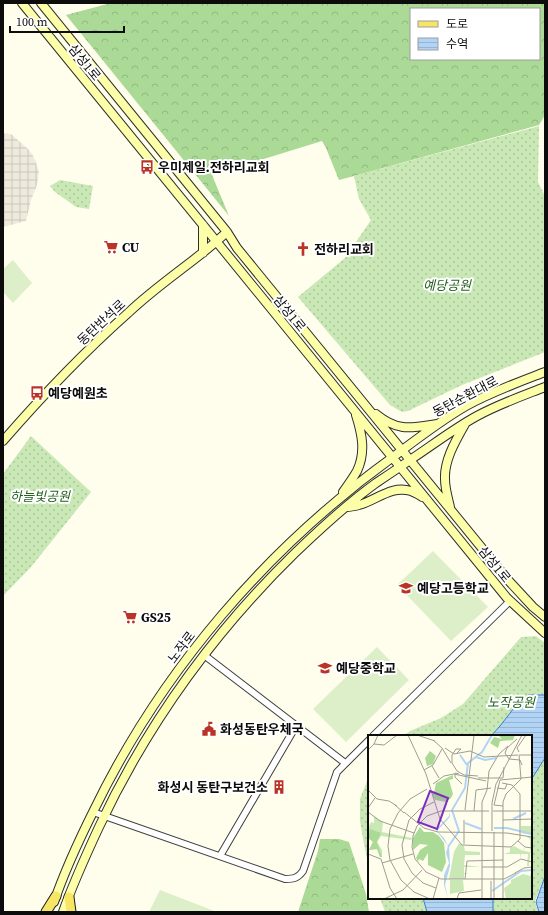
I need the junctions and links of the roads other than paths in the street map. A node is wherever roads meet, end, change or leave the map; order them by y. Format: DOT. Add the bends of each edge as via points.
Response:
graph roads {
  1 [pos="22,3"];
  2 [pos="41,3"];
  3 [pos="203,225"];
  4 [pos="227,232"];
  5 [pos="216,242"];
  6 [pos="203,253"];
  7 [pos="545,372"];
  8 [pos="545,387"];
  9 [pos="364,403"];
  10 [pos="354,411"];
  11 [pos="440,423"];
  12 [pos="466,423"];
  13 [pos="425,433"];
  14 [pos="3,441"];
  15 [pos="433,445"];
  16 [pos="402,450"];
  17 [pos="392,457"];
  18 [pos="410,460"];
  19 [pos="400,467"];
  20 [pos="358,483"];
  21 [pos="365,492"];
  22 [pos="338,498"];
  23 [pos="433,507"];
  24 [pos="346,508"];
  25 [pos="451,510"];
  26 [pos="510,601"];
  27 [pos="545,617"];
  28 [pos="545,633"];
  29 [pos="204,655"];
  30 [pos="167,686"];
  31 [pos="178,691"];
  32 [pos="296,726"];
  33 [pos="374,735"];
  34 [pos="368,741"];
  35 [pos="345,763"];
  36 [pos="113,772"];
  37 [pos="123,779"];
  38 [pos="93,812"];
  39 [pos="104,816"];
  40 [pos="220,856"];
  41 [pos="57,892"];
  42 [pos="69,895"];
  43 [pos="46,912"];
  44 [pos="51,912"];
  45 [pos="63,912"];
  46 [pos="72,912"];
  1 -- 3 [label="street, 삼성1로"];
  2 -- 4 [label="street, 삼성1로"];
  3 -- 5 [label="street, 삼성1로"];
  3 -- 6 [label="street"];
  4 -- 5 [label="street, 동탄반석로"];
  4 -- 9 [label="street, 삼성1로" via="237,248"];
  5 -- 6 [label="street, 동탄반석로"];
  5 -- 10 [label="street, 삼성1로"];
  6 -- 14 [label="street, 동탄반석로" via="124,316 41,398"];
  7 -- 11 [label="street, 동탄순환대로" via="491,394"];
  8 -- 12 [label="street, 동탄순환대로" via="500,405"];
  9 -- 11 [label="street" via="390,424 404,428"];
  9 -- 16 [label="street, 삼성1로"];
  10 -- 17 [label="street, 삼성1로"];
  10 -- 22 [label="street" via="362,435 362,456 356,472"];
  11 -- 13 [label="street, 동탄순환대로"];
  12 -- 15 [label="street, 동탄순환대로"];
  12 -- 25 [label="street" via="445,471"];
  13 -- 15 [label="street" via="425,443 428,446"];
  13 -- 16 [label="street, 동탄순환대로"];
  15 -- 18 [label="street, 동탄순환대로"];
  16 -- 17 [label="street, 노작로"];
  16 -- 18 [label="street, 삼성1로"];
  17 -- 19 [label="street, 삼성1로"];
  17 -- 20 [label="street, 노작로"];
  18 -- 19 [label="street, 노작로"];
  18 -- 25 [label="street, 삼성1로"];
  19 -- 21 [label="street, 노작로"];
  19 -- 23 [label="street, 삼성1로"];
  20 -- 21 [label="street" via="366,485"];
  20 -- 22 [label="street, 노작로"];
  21 -- 24 [label="street, 노작로"];
  22 -- 30 [label="street, 노작로" via="255,577 207,632"];
  23 -- 24 [label="street" via="419,494 406,490 390,491"];
  23 -- 26 [label="street, 삼성1로"];
  24 -- 29 [label="street, 노작로" via="308,540 267,581"];
  25 -- 27 [label="street, 삼성1로" via="508,580"];
  26 -- 28 [label="street, 삼성1로"];
  26 -- 33 [label="street"];
  29 -- 31 [label="street, 노작로"];
  29 -- 32 [label="street, 노작로"];
  30 -- 31 [label="street" via="177,686"];
  30 -- 36 [label="street, 노작로"];
  31 -- 37 [label="street, 노작로"];
  32 -- 35 [label="street, 노작로"];
  32 -- 40 [label="street"];
  34 -- 35 [label="street"];
  35 -- 40 [label="street" via="337,772 303,871 298,877 285,879"];
  36 -- 37 [label="street" via="116,780"];
  36 -- 38 [label="street, 노작로"];
  37 -- 39 [label="street, 노작로"];
  38 -- 39 [label="street"];
  38 -- 41 [label="street, 노작로"];
  39 -- 40 [label="street"];
  39 -- 42 [label="street, 노작로"];
  41 -- 42 [label="street" via="63,896"];
  41 -- 43 [label="main road"];
  41 -- 44 [label="street, 노작로"];
  42 -- 45 [label="street, 노작로"];
  42 -- 46 [label="main road"];
}
